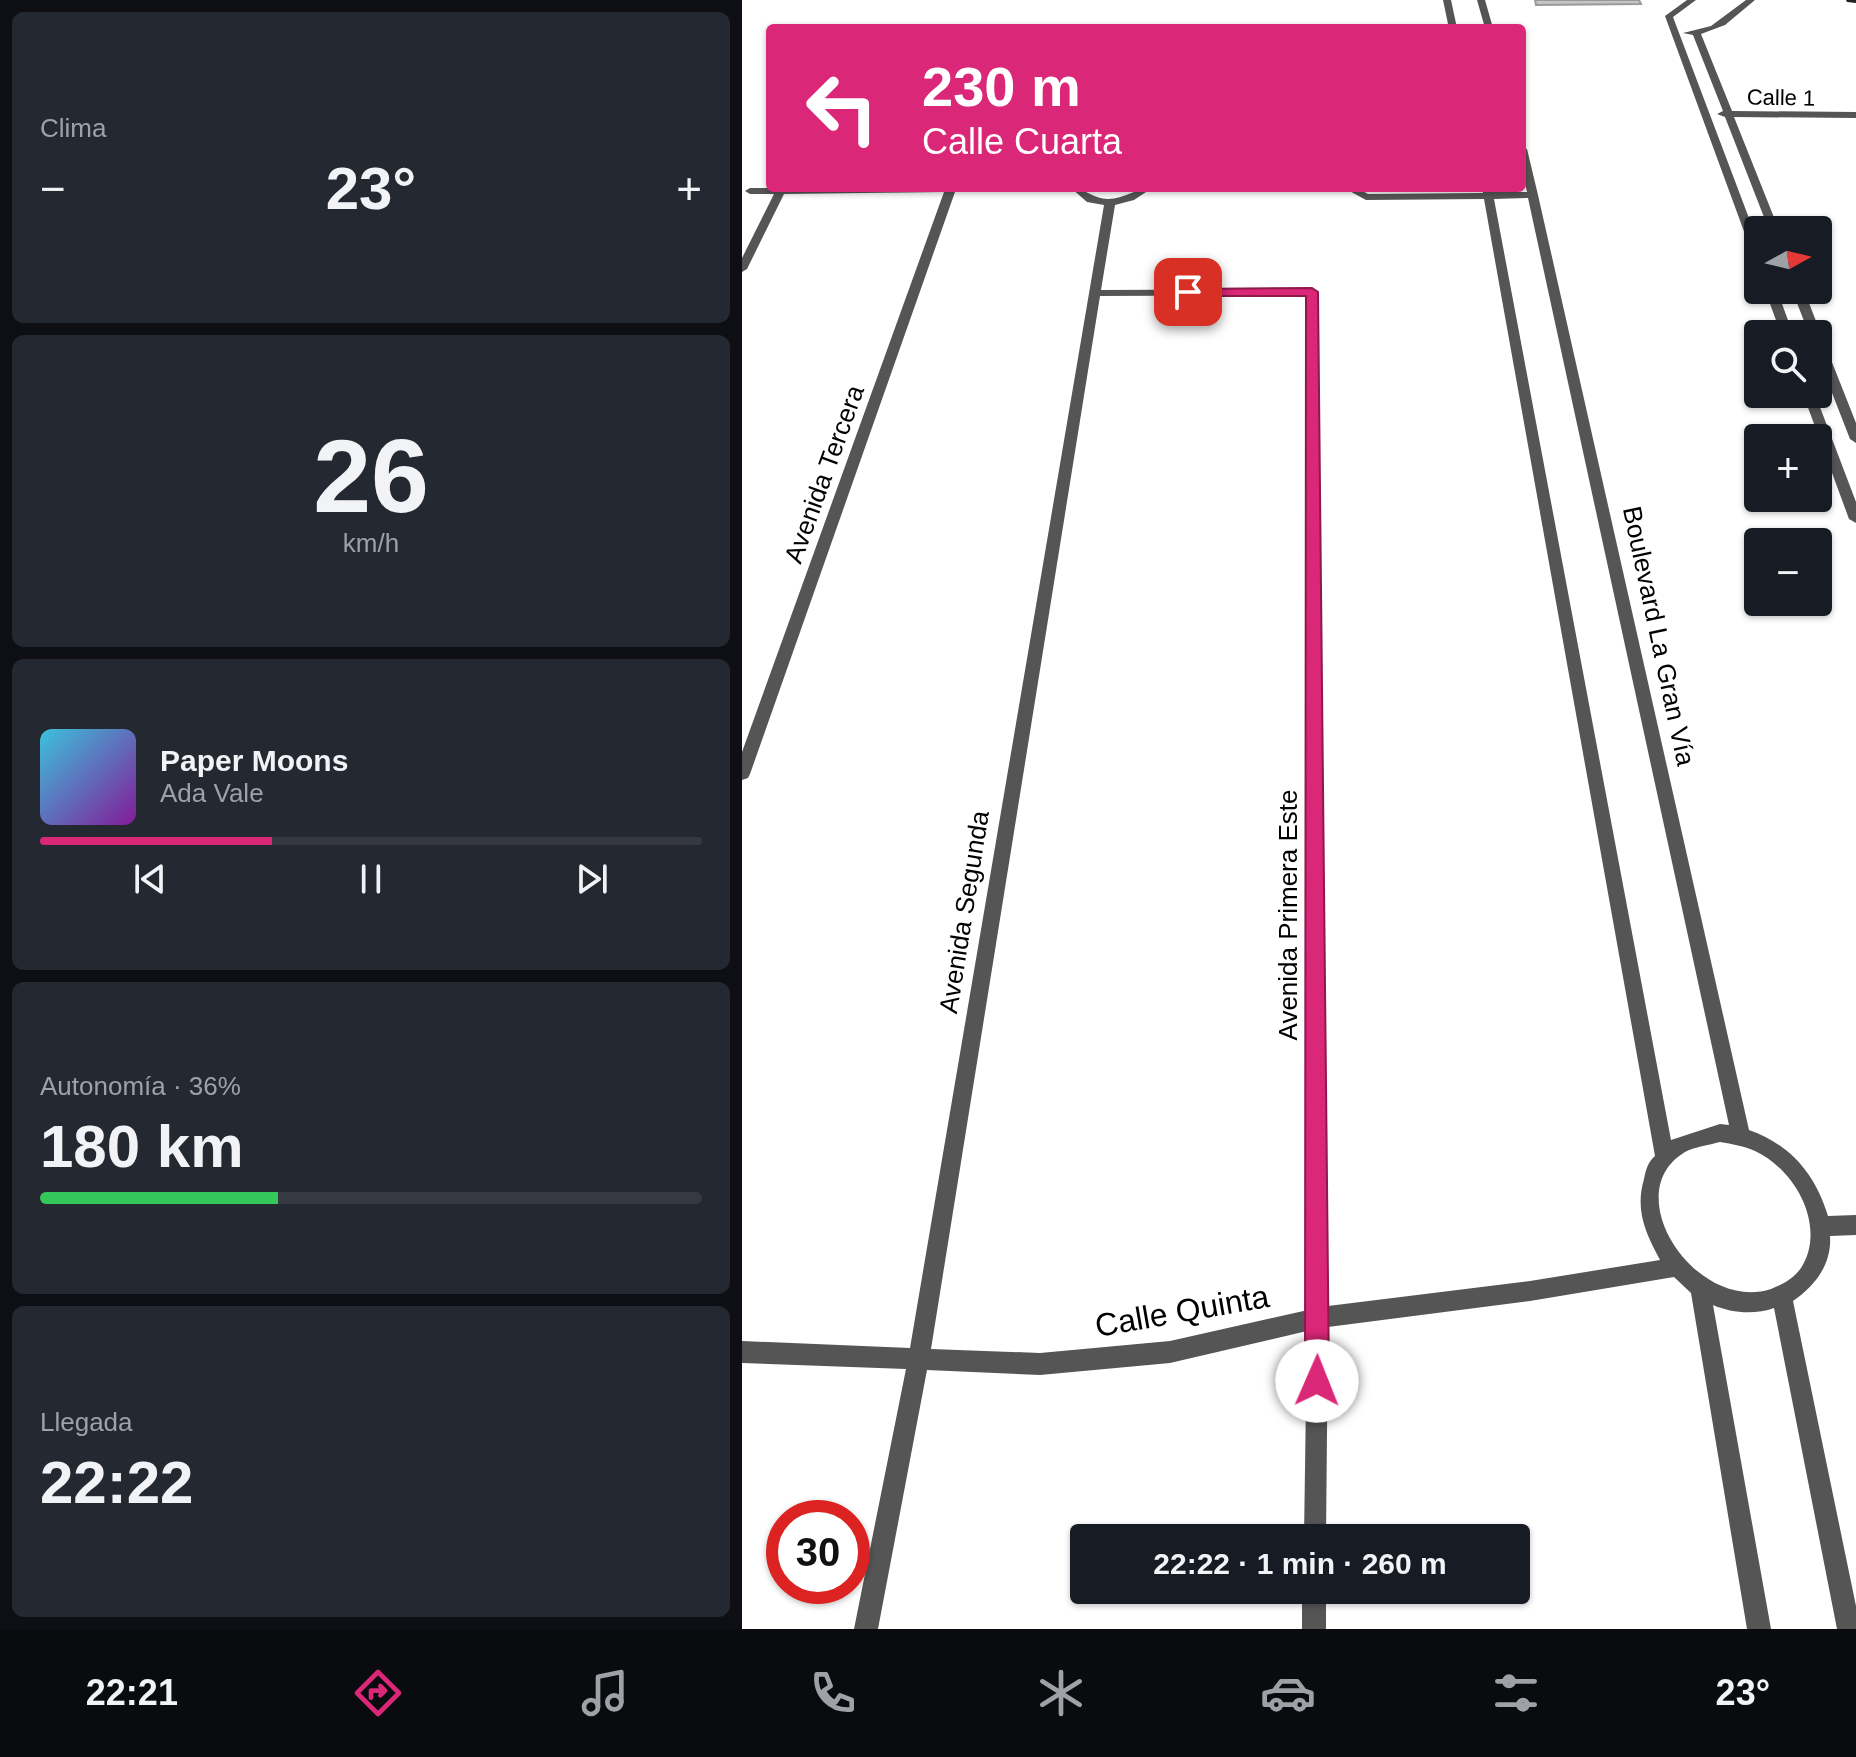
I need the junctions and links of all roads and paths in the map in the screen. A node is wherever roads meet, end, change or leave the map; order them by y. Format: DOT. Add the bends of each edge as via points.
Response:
graph roads {
  1 [pos="1447,0"];
  2 [pos="1481,0"];
  3 [pos="1692,0"];
  4 [pos="1751,0"];
  5 [pos="1452,24"];
  6 [pos="1488,24"];
  7 [pos="1678,33"];
  8 [pos="1697,34"];
  9 [pos="1705,114"];
  10 [pos="1729,114"];
  11 [pos="1856,115"];
  12 [pos="1526,169"];
  13 [pos="750,191"];
  14 [pos="766,191"];
  15 [pos="780,192"];
  16 [pos="949,192"];
  17 [pos="1081,192"];
  18 [pos="1141,192"];
  19 [pos="1357,192"];
  20 [pos="1488,192"];
  21 [pos="1533,195"];
  22 [pos="1110,202"];
  23 [pos="1769,216"];
  24 [pos="1744,218"];
  25 [pos="742,269"];
  26 [pos="1095,293"];
  27 [pos="1832,378"];
  28 [pos="1814,408"];
  29 [pos="1856,439"];
  30 [pos="1856,519"];
  31 [pos="742,774"];
  32 [pos="1741,1135"];
  33 [pos="1664,1155"];
  34 [pos="1856,1225"];
  35 [pos="1821,1226"];
  36 [pos="1676,1267"];
  37 [pos="1700,1287"];
  38 [pos="1782,1298"];
  39 [pos="1318,1318"];
  40 [pos="742,1352"];
  41 [pos="919,1358"];
  42 [pos="1315,1524"];
  43 [pos="1314,1604"];
  44 [pos="866,1629"];
  45 [pos="1314,1629"];
  46 [pos="1759,1629"];
  47 [pos="1849,1629"];
  1 -- 5 [label="street"];
  2 -- 6 [label="street"];
  3 -- 7 [label="street" via="1669,16"];
  4 -- 8 [label="street" via="1721,25"];
  7 -- 8 [label="street"];
  7 -- 9 [label="street"];
  8 -- 10 [label="street"];
  9 -- 10 [label="street, Calle 1"];
  9 -- 24 [label="street"];
  10 -- 11 [label="street, Calle 1"];
  10 -- 23 [label="street"];
  12 -- 21 [label="street, Boulevard La Gran Vía"];
  13 -- 14 [label="street"];
  15 -- 25 [label="street"];
  16 -- 31 [label="street, Avenida Tercera"];
  17 -- 22 [label="street"];
  18 -- 22 [label="street"];
  19 -- 20 [label="street" via="1366,197"];
  20 -- 21 [label="street"];
  20 -- 33 [label="street"];
  21 -- 32 [label="street, Boulevard La Gran Vía"];
  22 -- 26 [label="street, Avenida Segunda"];
  26 -- 39 [label="street, Avenida Primera Este" via="1312,292"];
  26 -- 41 [label="street, Avenida Segunda"];
  27 -- 29 [label="street"];
  28 -- 30 [label="street"];
  32 -- 33 [label="street" via="1699,1135"];
  32 -- 35 [label="street" via="1764,1145 1803,1179"];
  33 -- 36 [label="street" via="1648,1196 1650,1221"];
  34 -- 35 [label="street"];
  35 -- 38 [label="street" via="1813,1270"];
  36 -- 37 [label="street"];
  36 -- 39 [label="street, Calle Quinta"];
  37 -- 38 [label="street" via="1727,1300 1755,1303"];
  37 -- 46 [label="street"];
  38 -- 47 [label="street"];
  39 -- 41 [label="street, Calle Quinta" via="1170,1352 1040,1364"];
  39 -- 42 [label="street, Avenida Primera Este"];
  40 -- 41 [label="street, Calle Quinta"];
  41 -- 44 [label="street, Avenida Segunda"];
  43 -- 45 [label="street"];
}
